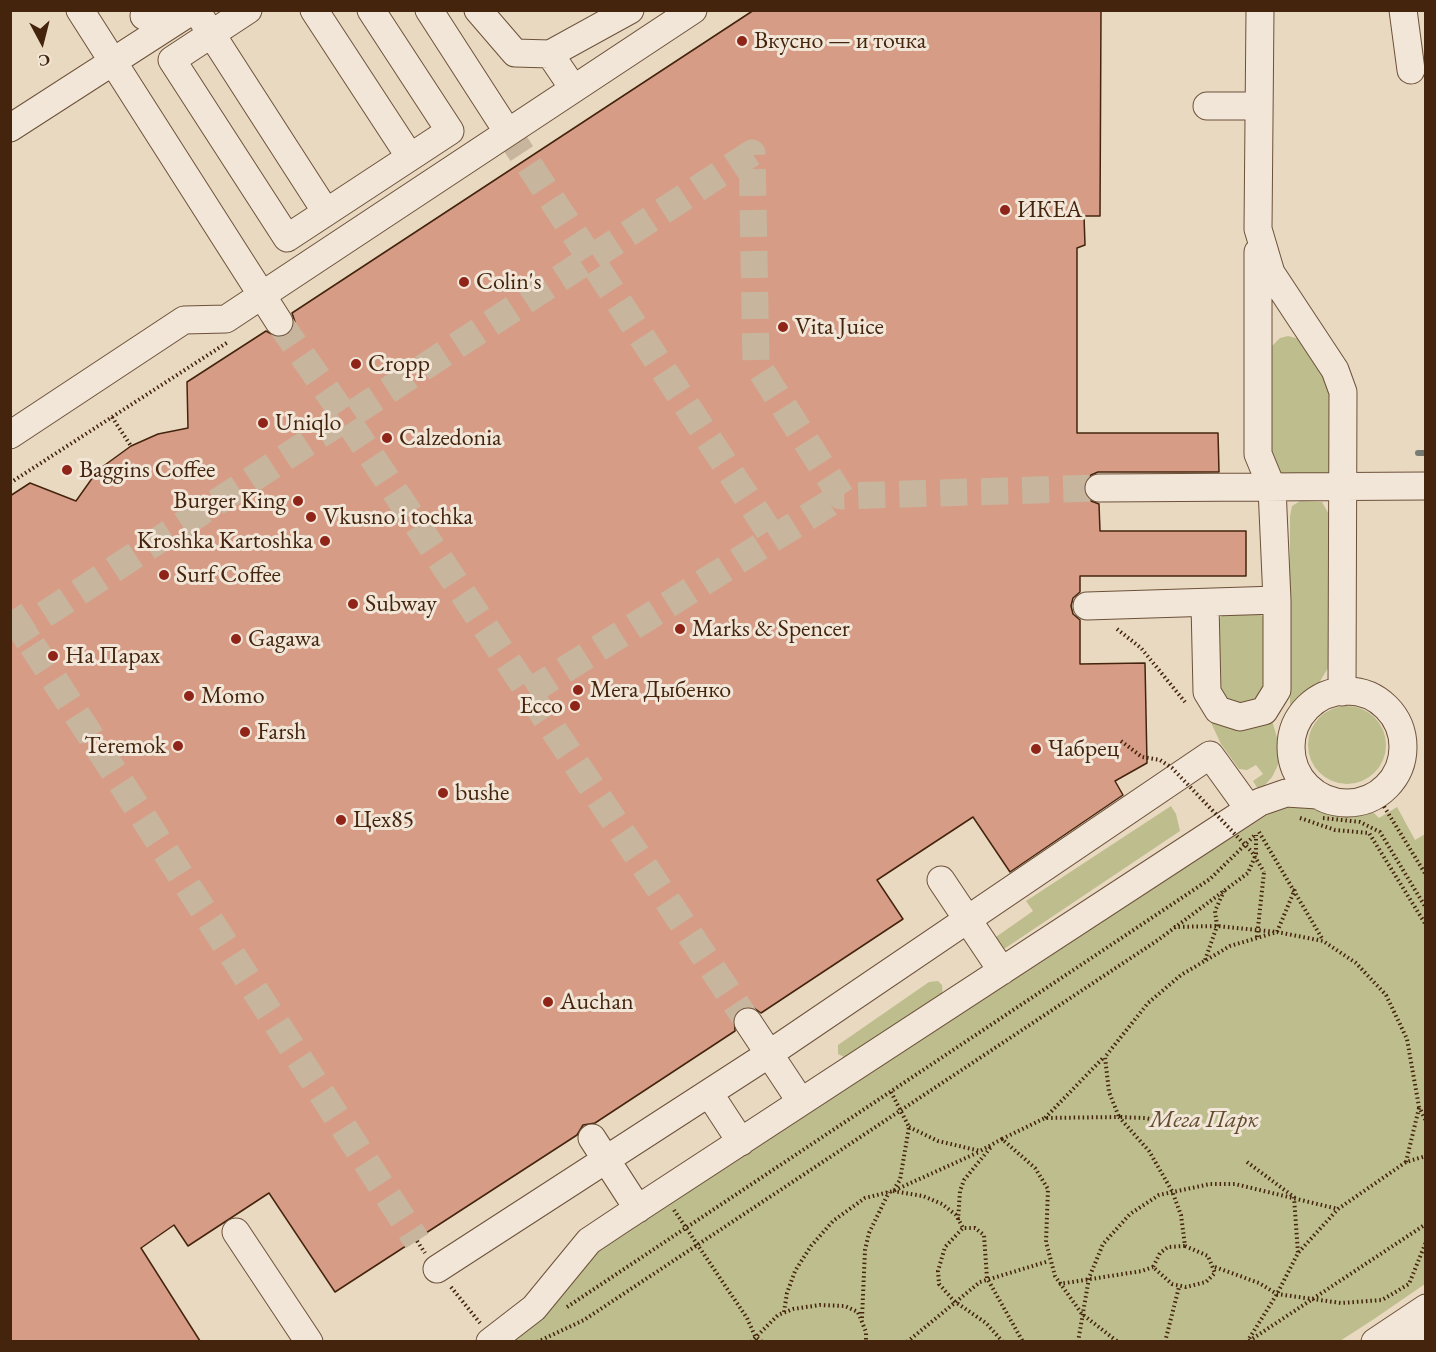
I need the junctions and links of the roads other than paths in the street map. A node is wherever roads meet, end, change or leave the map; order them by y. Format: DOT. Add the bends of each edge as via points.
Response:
graph roads {
  1 [pos="80,10"];
  2 [pos="194,10"];
  3 [pos="248,10"];
  4 [pos="314,10"];
  5 [pos="371,10"];
  6 [pos="478,10"];
  7 [pos="630,10"];
  8 [pos="693,10"];
  9 [pos="1260,10"];
  10 [pos="1403,10"];
  11 [pos="434,12"];
  12 [pos="212,34"];
  13 [pos="550,54"];
  14 [pos="113,62"];
  15 [pos="1411,70"];
  16 [pos="573,88"];
  17 [pos="1207,106"];
  18 [pos="1259,106"];
  19 [pos="10,128"];
  20 [pos="507,131"];
  21 [pos="410,157"];
  22 [pos="326,212"];
  23 [pos="1258,230"];
  24 [pos="261,296"];
  25 [pos="279,322"];
  26 [pos="10,435"];
  27 [pos="1344,486"];
  28 [pos="1425,486"];
  29 [pos="1099,488"];
  30 [pos="1272,488"];
  31 [pos="1277,600"];
  32 [pos="1205,604"];
  33 [pos="1087,606"];
  34 [pos="1342,692"];
  35 [pos="1292,755"];
  36 [pos="1317,805"];
  37 [pos="1259,820"];
  38 [pos="941,880"];
  39 [pos="968,920"];
  40 [pos="1002,971"];
  41 [pos="748,1022"];
  42 [pos="769,1054"];
  43 [pos="709,1093"];
  44 [pos="801,1102"];
  45 [pos="741,1142"];
  46 [pos="599,1149"];
  47 [pos="638,1209"];
  48 [pos="236,1232"];
  49 [pos="437,1269"];
  50 [pos="1425,1308"];
  51 [pos="1425,1331"];
  52 [pos="309,1341"];
  53 [pos="490,1341"];
  54 [pos="1375,1341"];
  55 [pos="1410,1341"];
  1 -- 14 [label="street"];
  2 -- 12 [label="street"];
  2 -- 14 [label="street"];
  3 -- 12 [label="street"];
  4 -- 21 [label="street"];
  5 -- 21 [label="street" via="450,131"];
  6 -- 13 [label="street" via="515,53"];
  7 -- 13 [label="street"];
  8 -- 16 [label="street"];
  9 -- 18 [label="street"];
  10 -- 15 [label="street"];
  11 -- 20 [label="street"];
  12 -- 22 [label="street"];
  12 -- 22 [label="street" via="172,60 178,70 288,238"];
  13 -- 16 [label="street"];
  14 -- 19 [label="street"];
  14 -- 24 [label="street"];
  16 -- 20 [label="street"];
  17 -- 18 [label="street"];
  18 -- 23 [label="street"];
  20 -- 24 [label="street"];
  21 -- 22 [label="street"];
  23 -- 27 [label="street" via="1271,273 1335,370 1343,392"];
  23 -- 30 [label="street" via="1258,454"];
  24 -- 25 [label="street"];
  24 -- 26 [label="street" via="226,319 184,320"];
  27 -- 28 [label="street"];
  27 -- 30 [label="street"];
  27 -- 34 [label="street"];
  29 -- 30 [label="street"];
  30 -- 31 [label="street"];
  31 -- 32 [label="street"];
  31 -- 32 [label="street" via="1277,690 1264,711 1240,717 1218,710 1207,692"];
  32 -- 33 [label="street"];
  34 -- 35 [label="street" via="1321,698 1304,712 1293,733"];
  34 -- 36 [label="street" via="1361,693 1378,700 1401,729 1403,754 1387,787 1377,795"];
  35 -- 36 [label="street"];
  35 -- 37 [label="street"];
  36 -- 37 [label="street" via="1286,793"];
  37 -- 39 [label="street" via="1210,755"];
  37 -- 40 [label="street"];
  38 -- 39 [label="street"];
  39 -- 40 [label="street"];
  39 -- 42 [label="street"];
  40 -- 44 [label="street"];
  41 -- 42 [label="street"];
  42 -- 43 [label="street"];
  42 -- 44 [label="street"];
  43 -- 45 [label="street"];
  43 -- 46 [label="street"];
  44 -- 45 [label="street"];
  45 -- 47 [label="street"];
  46 -- 47 [label="street"];
  46 -- 49 [label="street"];
  47 -- 53 [label="street" via="589,1241 534,1308"];
  48 -- 52 [label="street"];
  50 -- 54 [label="street"];
  51 -- 55 [label="street"];
}
